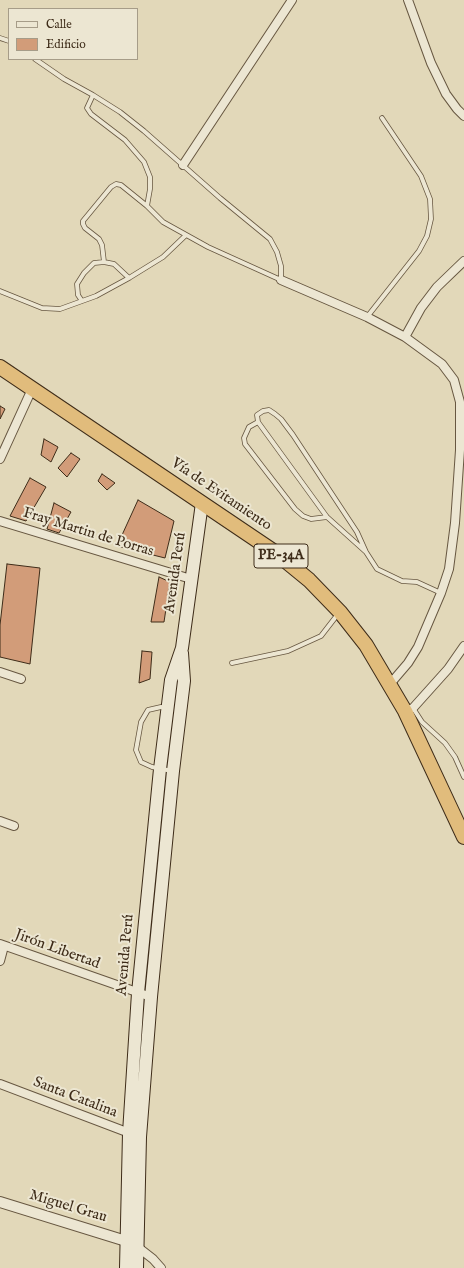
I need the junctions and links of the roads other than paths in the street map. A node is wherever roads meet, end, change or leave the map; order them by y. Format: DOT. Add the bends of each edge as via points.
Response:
graph roads {
  1 [pos="292,0"];
  2 [pos="408,0"];
  3 [pos="36,60"];
  4 [pos="93,95"];
  5 [pos="464,116"];
  6 [pos="382,118"];
  7 [pos="183,164"];
  8 [pos="147,206"];
  9 [pos="186,235"];
  10 [pos="464,261"];
  11 [pos="104,262"];
  12 [pos="130,278"];
  13 [pos="281,280"];
  14 [pos="0,291"];
  15 [pos="82,301"];
  16 [pos="367,317"];
  17 [pos="405,337"];
  18 [pos="0,367"];
  19 [pos="32,388"];
  20 [pos="258,422"];
  21 [pos="0,459"];
  22 [pos="202,503"];
  23 [pos="327,517"];
  24 [pos="0,521"];
  25 [pos="366,552"];
  26 [pos="191,579"];
  27 [pos="441,594"];
  28 [pos="340,612"];
  29 [pos="464,646"];
  30 [pos="182,648"];
  31 [pos="232,663"];
  32 [pos="0,672"];
  33 [pos="22,679"];
  34 [pos="390,684"];
  35 [pos="168,708"];
  36 [pos="409,709"];
  37 [pos="181,711"];
  38 [pos="160,769"];
  39 [pos="173,772"];
  40 [pos="464,777"];
  41 [pos="0,821"];
  42 [pos="14,826"];
  43 [pos="464,836"];
  44 [pos="2,945"];
  45 [pos="0,961"];
  46 [pos="138,993"];
  47 [pos="151,997"];
  48 [pos="0,1084"];
  49 [pos="135,1135"];
  50 [pos="0,1202"];
  51 [pos="126,1241"];
  52 [pos="138,1246"];
  53 [pos="126,1268"];
  54 [pos="137,1268"];
  55 [pos="161,1268"];
  1 -- 7 [label="street"];
  2 -- 5 [label="street" via="431,63 446,94"];
  3 -- 4 [label="lane"];
  4 -- 7 [label="lane" via="126,117"];
  4 -- 8 [label="lane" via="87,108 90,114 125,140 144,162 150,177"];
  6 -- 16 [label="lane" via="421,176 430,199 431,219 419,251"];
  7 -- 13 [label="lane" via="270,239 278,252 282,266"];
  8 -- 9 [label="lane" via="163,222"];
  8 -- 11 [label="lane" via="121,185 116,184 83,221 85,228 99,239"];
  9 -- 12 [label="lane" via="163,257"];
  9 -- 13 [label="lane"];
  10 -- 17 [label="street" via="437,287 421,308"];
  11 -- 12 [label="lane" via="114,264"];
  11 -- 15 [label="lane" via="94,263 77,284 78,295"];
  12 -- 15 [label="lane"];
  13 -- 16 [label="street"];
  14 -- 15 [label="lane" via="42,308 60,309"];
  16 -- 17 [label="street"];
  17 -- 27 [label="street" via="442,364 454,380 460,402 455,523 449,569"];
  18 -- 19 [label="highway, Vía de Evitamiento / PE-34A"];
  19 -- 21 [label="street"];
  19 -- 22 [label="highway, Vía de Evitamiento / PE-34A"];
  20 -- 23 [label="lane"];
  20 -- 23 [label="lane" via="250,427 244,438 245,444 295,509 311,519"];
  20 -- 25 [label="lane" via="257,415 269,410 281,419 309,457 357,532"];
  22 -- 26 [label="main road, Avenida Perú"];
  22 -- 28 [label="highway, Vía de Evitamiento / PE-34A" via="276,552 309,580"];
  23 -- 25 [label="lane"];
  24 -- 26 [label="street, Fray Martin de Porras"];
  25 -- 27 [label="lane" via="378,569 402,581 417,582"];
  26 -- 30 [label="main road, Avenida Perú"];
  27 -- 34 [label="street" via="418,647"];
  28 -- 31 [label="lane" via="321,636 288,651"];
  28 -- 34 [label="highway, Vía de Evitamiento / PE-34A" via="366,645"];
  29 -- 36 [label="street" via="448,669"];
  30 -- 35 [label="main road, Avenida Perú" via="171,680"];
  30 -- 37 [label="main road, Avenida Perú" via="184,681"];
  32 -- 33 [label="street"];
  34 -- 36 [label="highway, Vía de Evitamiento / PE-34A"];
  35 -- 37 [label="lane"];
  35 -- 38 [label="main road, Avenida Perú"];
  35 -- 38 [label="lane" via="148,710 141,722 136,750 141,762"];
  36 -- 40 [label="lane" via="448,748"];
  36 -- 43 [label="highway, Vía de Evitamiento / PE-34A"];
  37 -- 39 [label="main road, Avenida Perú"];
  38 -- 39 [label="lane"];
  38 -- 46 [label="main road, Avenida Perú"];
  39 -- 47 [label="main road, Avenida Perú"];
  41 -- 42 [label="street"];
  44 -- 45 [label="street"];
  44 -- 46 [label="street, Jirón Libertad"];
  46 -- 47 [label="street, Jirón Libertad"];
  46 -- 49 [label="main road, Avenida Perú"];
  47 -- 49 [label="main road, Avenida Perú"];
  48 -- 49 [label="street, Santa Catalina"];
  49 -- 51 [label="main road, Avenida Perú"];
  49 -- 52 [label="main road, Avenida Perú"];
  50 -- 51 [label="street, Miguel Grau"];
  51 -- 52 [label="street"];
  51 -- 53 [label="main road, Avenida Perú"];
  52 -- 54 [label="main road, Avenida Perú"];
  52 -- 55 [label="street"];
}
